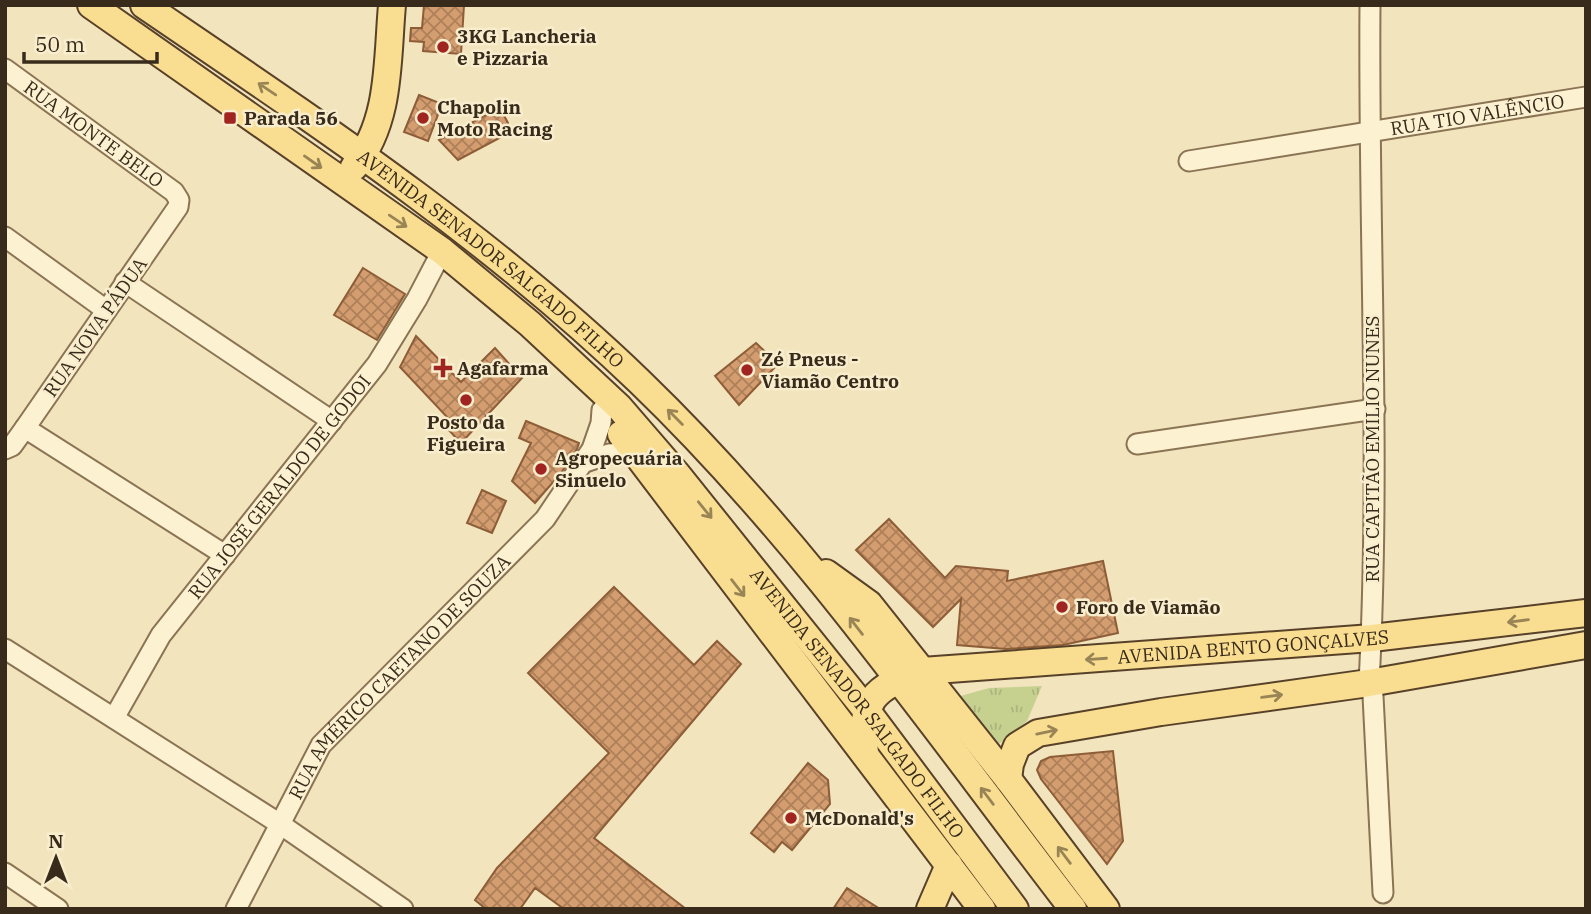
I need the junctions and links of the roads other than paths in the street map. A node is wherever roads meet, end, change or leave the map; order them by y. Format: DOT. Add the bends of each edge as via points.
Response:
graph roads {
  1 [pos="92,5"];
  2 [pos="144,5"];
  3 [pos="392,5"];
  4 [pos="1370,5"];
  5 [pos="5,69"];
  6 [pos="1586,97"];
  7 [pos="1369,133"];
  8 [pos="364,155"];
  9 [pos="1189,161"];
  10 [pos="342,182"];
  11 [pos="179,200"];
  12 [pos="5,237"];
  13 [pos="442,251"];
  14 [pos="125,282"];
  15 [pos="106,310"];
  16 [pos="583,375"];
  17 [pos="1375,409"];
  18 [pos="603,410"];
  19 [pos="332,421"];
  20 [pos="25,428"];
  21 [pos="1137,444"];
  22 [pos="5,449"];
  23 [pos="634,452"];
  24 [pos="585,462"];
  25 [pos="225,555"];
  26 [pos="802,555"];
  27 [pos="1586,613"];
  28 [pos="1372,638"];
  29 [pos="901,645"];
  30 [pos="1586,645"];
  31 [pos="5,649"];
  32 [pos="958,670"];
  33 [pos="910,676"];
  34 [pos="1370,683"];
  35 [pos="867,710"];
  36 [pos="114,718"];
  37 [pos="865,754"];
  38 [pos="1008,779"];
  39 [pos="280,824"];
  40 [pos="949,866"];
  41 [pos="5,873"];
  42 [pos="1382,893"];
  43 [pos="979,908"];
  44 [pos="58,909"];
  45 [pos="236,909"];
  46 [pos="403,909"];
  47 [pos="930,909"];
  48 [pos="1015,909"];
  49 [pos="1073,909"];
  50 [pos="1106,909"];
  1 -- 10 [label="main road, AVENIDA SENADOR SALGADO FILHO, one-way"];
  8 -- 2 [label="main road, AVENIDA SENADOR SALGADO FILHO, one-way"];
  3 -- 8 [label="main road" via="384,104"];
  4 -- 7 [label="street, RUA CAPITÃO EMILIO NUNES"];
  5 -- 11 [label="street, RUA MONTE BELO"];
  6 -- 7 [label="street, RUA TIO VALÊNCIO"];
  7 -- 9 [label="street, RUA TIO VALÊNCIO"];
  7 -- 17 [label="street, RUA CAPITÃO EMILIO NUNES"];
  8 -- 10 [label="main road"];
  26 -- 8 [label="main road, AVENIDA SENADOR SALGADO FILHO, one-way" via="714,457 576,322"];
  10 -- 13 [label="main road, AVENIDA SENADOR SALGADO FILHO, one-way"];
  11 -- 14 [label="street, RUA NOVA PÁDUA"];
  12 -- 15 [label="street"];
  13 -- 16 [label="main road, AVENIDA SENADOR SALGADO FILHO"];
  13 -- 19 [label="street, RUA JOSÉ GERALDO DE GODOI" via="377,364"];
  14 -- 15 [label="street, RUA NOVA PÁDUA"];
  14 -- 19 [label="street"];
  15 -- 20 [label="street, RUA NOVA PÁDUA"];
  16 -- 18 [label="main road, AVENIDA SENADOR SALGADO FILHO"];
  16 -- 35 [label="main road, AVENIDA SENADOR SALGADO FILHO, one-way" via="619,407 676,473"];
  17 -- 21 [label="street"];
  17 -- 28 [label="street, RUA CAPITÃO EMILIO NUNES"];
  18 -- 23 [label="main road, AVENIDA SENADOR SALGADO FILHO"];
  18 -- 24 [label="street, RUA AMÉRICO CAETANO DE SOUZA"];
  19 -- 25 [label="street, RUA JOSÉ GERALDO DE GODOI"];
  20 -- 22 [label="street, RUA NOVA PÁDUA"];
  20 -- 25 [label="street"];
  23 -- 24 [label="street"];
  23 -- 37 [label="main road, AVENIDA SENADOR SALGADO FILHO, one-way"];
  24 -- 39 [label="street, RUA AMÉRICO CAETANO DE SOUZA" via="545,519 321,745"];
  25 -- 36 [label="street, RUA JOSÉ GERALDO DE GODOI" via="161,635"];
  26 -- 29 [label="main road, AVENIDA SENADOR SALGADO FILHO" via="869,604"];
  33 -- 26 [label="main road, AVENIDA SENADOR SALGADO FILHO, one-way"];
  27 -- 28 [label="main road, AVENIDA BENTO GONÇALVES, one-way"];
  28 -- 32 [label="main road, AVENIDA BENTO GONÇALVES, one-way"];
  28 -- 34 [label="street, RUA CAPITÃO EMILIO NUNES"];
  29 -- 32 [label="main road"];
  29 -- 33 [label="main road, AVENIDA SENADOR SALGADO FILHO"];
  30 -- 34 [label="main road"];
  31 -- 36 [label="street"];
  32 -- 33 [label="main road, AVENIDA BENTO GONÇALVES"];
  33 -- 35 [label="main road" via="878,691"];
  33 -- 38 [label="main road, AVENIDA SENADOR SALGADO FILHO"];
  49 -- 33 [label="main road, AVENIDA SENADOR SALGADO FILHO, one-way"];
  38 -- 34 [label="main road, one-way" via="1017,746 1038,733"];
  34 -- 42 [label="street, RUA CAPITÃO EMILIO NUNES"];
  35 -- 37 [label="main road"];
  35 -- 48 [label="main road, AVENIDA SENADOR SALGADO FILHO"];
  36 -- 39 [label="street"];
  37 -- 40 [label="main road, AVENIDA SENADOR SALGADO FILHO"];
  50 -- 38 [label="main road, AVENIDA SENADOR SALGADO FILHO, one-way"];
  39 -- 45 [label="street, RUA AMÉRICO CAETANO DE SOUZA"];
  39 -- 46 [label="street"];
  40 -- 43 [label="main road, AVENIDA SENADOR SALGADO FILHO"];
  40 -- 47 [label="main road"];
  41 -- 44 [label="street"];
}
